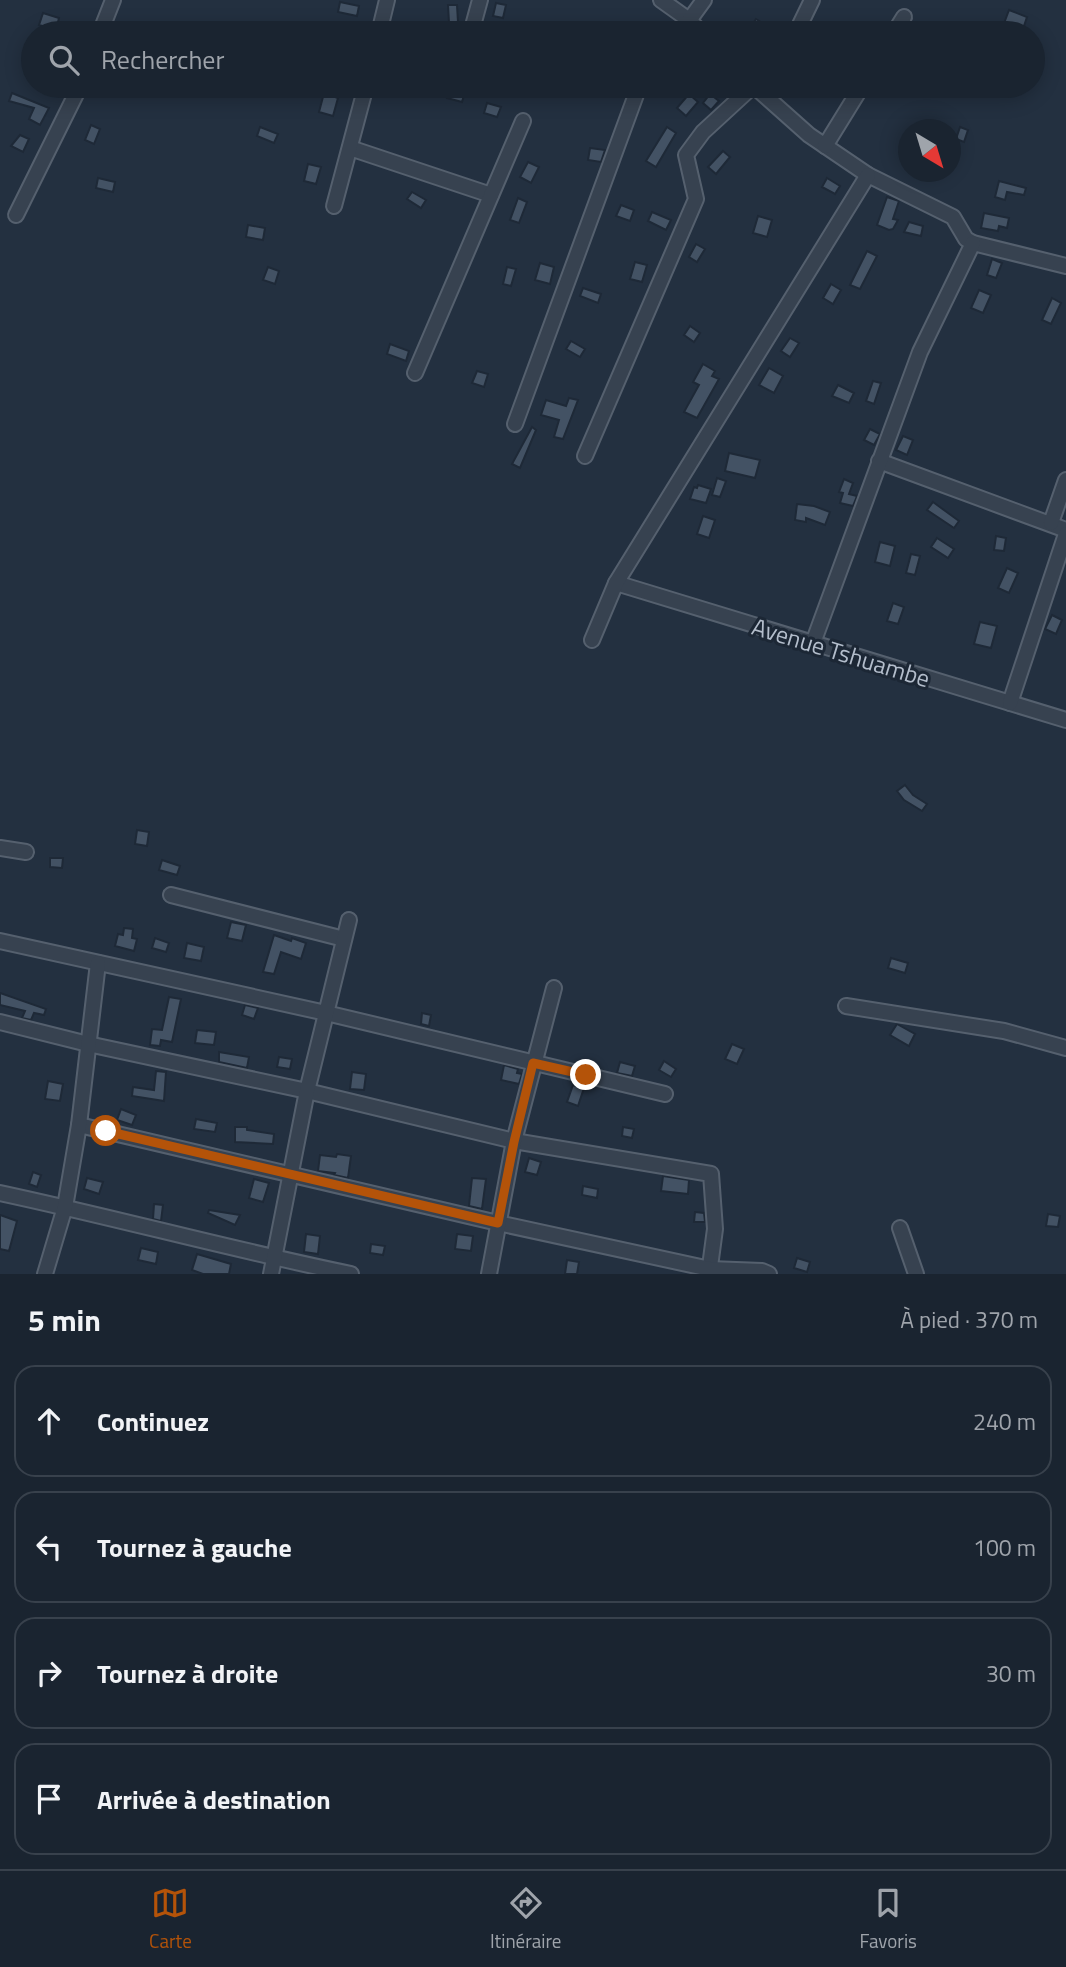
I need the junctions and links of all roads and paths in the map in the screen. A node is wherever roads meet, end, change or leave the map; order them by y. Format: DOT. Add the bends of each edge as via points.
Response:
graph roads {
  1 [pos="113,0"];
  2 [pos="387,0"];
  3 [pos="480,0"];
  4 [pos="661,0"];
  5 [pos="704,0"];
  6 [pos="812,0"];
  7 [pos="904,17"];
  8 [pos="689,20"];
  9 [pos="105,21"];
  10 [pos="382,21"];
  11 [pos="474,21"];
  12 [pos="802,21"];
  13 [pos="902,21"];
  14 [pos="74,98"];
  15 [pos="363,98"];
  16 [pos="636,98"];
  17 [pos="740,98"];
  18 [pos="767,98"];
  19 [pos="855,98"];
  20 [pos="523,121"];
  21 [pos="825,146"];
  22 [pos="350,148"];
  23 [pos="867,175"];
  24 [pos="491,195"];
  25 [pos="334,206"];
  26 [pos="16,215"];
  27 [pos="973,243"];
  28 [pos="1066,266"];
  29 [pos="415,373"];
  30 [pos="515,425"];
  31 [pos="585,456"];
  32 [pos="879,461"];
  33 [pos="1066,480"];
  34 [pos="1051,523"];
  35 [pos="1066,532"];
  36 [pos="616,583"];
  37 [pos="592,640"];
  38 [pos="813,643"];
  39 [pos="1010,703"];
  40 [pos="1066,720"];
  41 [pos="0,848"];
  42 [pos="26,852"];
  43 [pos="171,895"];
  44 [pos="349,920"];
  45 [pos="344,939"];
  46 [pos="0,941"];
  47 [pos="98,963"];
  48 [pos="554,988"];
  49 [pos="846,1006"];
  50 [pos="326,1013"];
  51 [pos="0,1022"];
  52 [pos="88,1044"];
  53 [pos="1066,1048"];
  54 [pos="533,1063"];
  55 [pos="307,1091"];
  56 [pos="665,1094"];
  57 [pos="79,1125"];
  58 [pos="514,1142"];
  59 [pos="292,1174"];
  60 [pos="0,1194"];
  61 [pos="65,1207"];
  62 [pos="498,1223"];
  63 [pos="900,1228"];
  64 [pos="275,1259"];
  65 [pos="709,1271"];
  66 [pos="45,1274"];
  67 [pos="271,1274"];
  68 [pos="351,1274"];
  69 [pos="489,1274"];
  70 [pos="769,1274"];
  71 [pos="916,1274"];
  1 -- 9 [label="street"];
  2 -- 10 [label="street"];
  3 -- 11 [label="street"];
  4 -- 8 [label="street"];
  5 -- 8 [label="street"];
  6 -- 12 [label="street"];
  7 -- 13 [label="street"];
  14 -- 26 [label="street"];
  15 -- 22 [label="street"];
  16 -- 30 [label="street"];
  17 -- 31 [label="street" via="702,132 686,155 696,200"];
  18 -- 21 [label="street"];
  19 -- 21 [label="street"];
  20 -- 24 [label="street"];
  21 -- 23 [label="street"];
  22 -- 24 [label="street"];
  22 -- 25 [label="street"];
  23 -- 27 [label="street" via="953,217"];
  23 -- 36 [label="street"];
  24 -- 29 [label="street"];
  27 -- 28 [label="street"];
  27 -- 32 [label="street" via="920,352"];
  32 -- 34 [label="street"];
  32 -- 38 [label="street"];
  33 -- 34 [label="street"];
  34 -- 35 [label="street"];
  35 -- 39 [label="street"];
  36 -- 37 [label="street"];
  36 -- 38 [label="street, Avenue Tshuambe"];
  38 -- 39 [label="street, Avenue Tshuambe"];
  39 -- 40 [label="street, Avenue Tshuambe"];
  41 -- 42 [label="street"];
  43 -- 45 [label="street"];
  44 -- 45 [label="street"];
  45 -- 50 [label="street"];
  46 -- 47 [label="street"];
  47 -- 50 [label="street"];
  47 -- 52 [label="street"];
  48 -- 54 [label="street"];
  49 -- 53 [label="street" via="1004,1031"];
  50 -- 54 [label="street"];
  50 -- 55 [label="street"];
  51 -- 52 [label="street"];
  52 -- 55 [label="street"];
  52 -- 57 [label="street"];
  54 -- 56 [label="street"];
  54 -- 58 [label="street"];
  55 -- 58 [label="street"];
  55 -- 59 [label="street"];
  57 -- 59 [label="street"];
  57 -- 61 [label="street"];
  58 -- 62 [label="street"];
  58 -- 65 [label="street" via="711,1174 715,1229"];
  59 -- 62 [label="street"];
  59 -- 64 [label="street"];
  60 -- 61 [label="street"];
  61 -- 64 [label="street"];
  61 -- 66 [label="street"];
  62 -- 65 [label="street"];
  62 -- 69 [label="street"];
  63 -- 71 [label="street"];
  64 -- 67 [label="street"];
  64 -- 68 [label="street"];
  65 -- 70 [label="street"];
}
